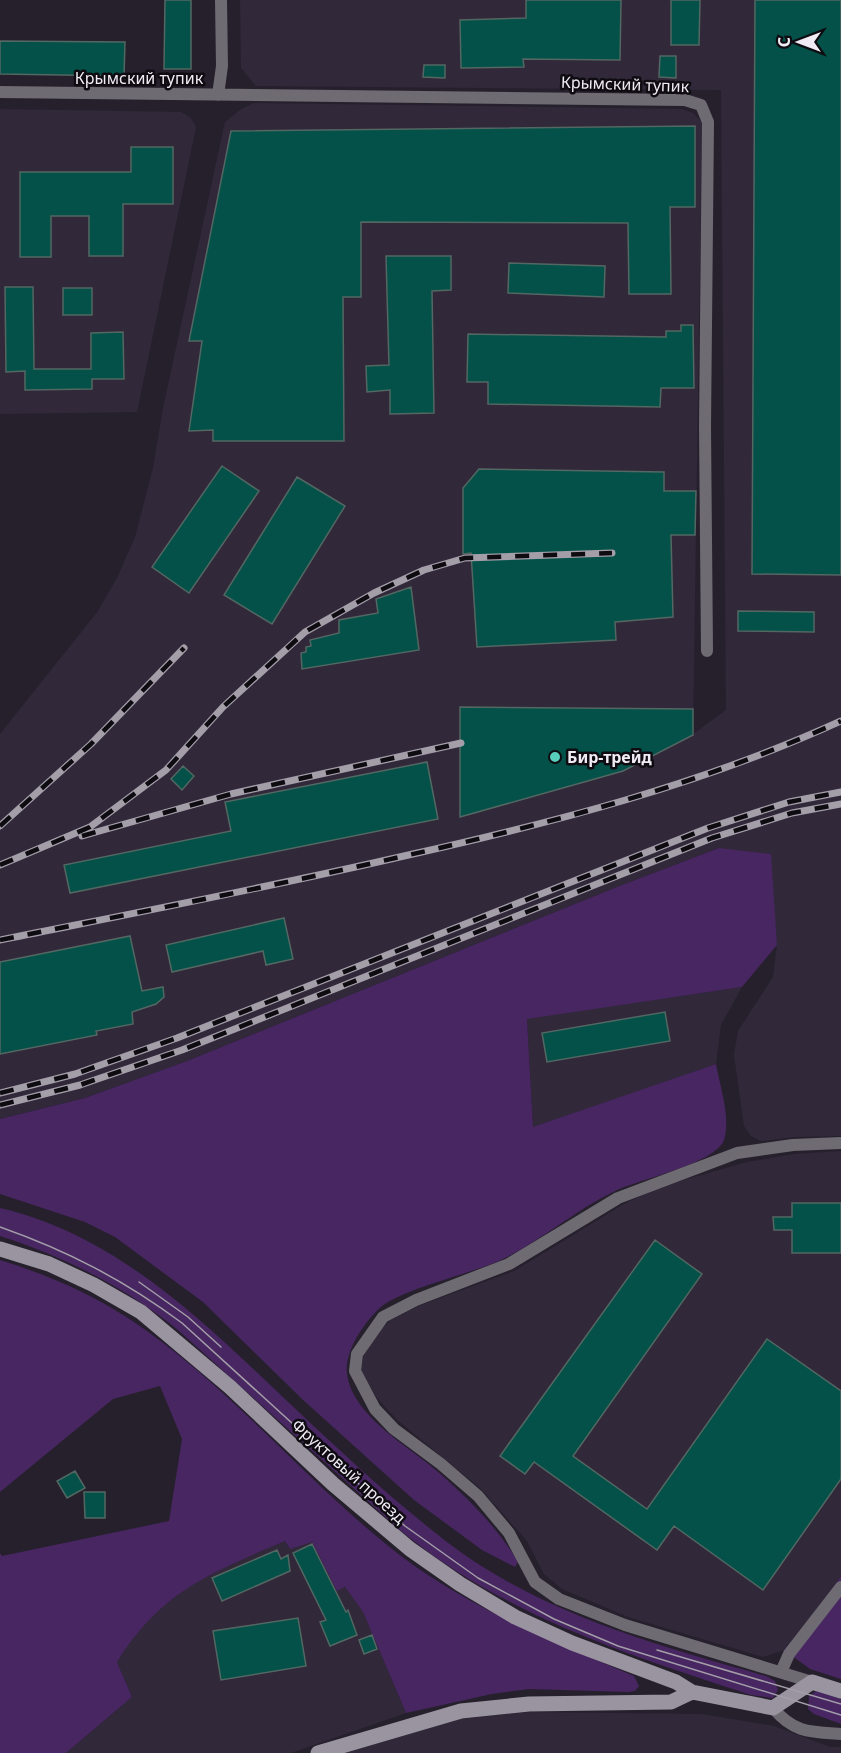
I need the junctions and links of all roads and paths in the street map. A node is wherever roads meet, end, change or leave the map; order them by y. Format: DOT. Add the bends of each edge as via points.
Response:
graph roads {
  1 [pos="221,0"];
  2 [pos="0,92"];
  3 [pos="218,94"];
  4 [pos="707,651"];
  5 [pos="841,1143"];
  6 [pos="0,1249"];
  7 [pos="841,1587"];
  8 [pos="781,1672"];
  9 [pos="812,1682"];
  10 [pos="841,1690"];
  11 [pos="692,1692"];
  12 [pos="772,1708"];
  13 [pos="841,1734"];
  14 [pos="318,1753"];
  1 -- 3 [label="street" via="222,66"];
  2 -- 3 [label="street, Крымский тупик"];
  3 -- 4 [label="street, Крымский тупик" via="685,100 701,105 708,122"];
  5 -- 8 [label="street" via="737,1153 618,1198 509,1264 383,1317 357,1354 355,1371 375,1409 394,1429 478,1496 509,1533 535,1582 543,1588 559,1599 625,1625"];
  6 -- 11 [label="street, Фруктовый проезд" via="49,1264 141,1312 230,1387 341,1491 410,1549 460,1584 515,1617"];
  7 -- 8 [label="street" via="789,1654"];
  8 -- 9 [label="street"];
  9 -- 10 [label="street"];
  9 -- 12 [label="street"];
  11 -- 12 [label="street, Фруктовый проезд"];
  11 -- 14 [label="street" via="671,1702 529,1704 461,1711"];
  12 -- 13 [label="street" via="786,1724 811,1732"];
}
